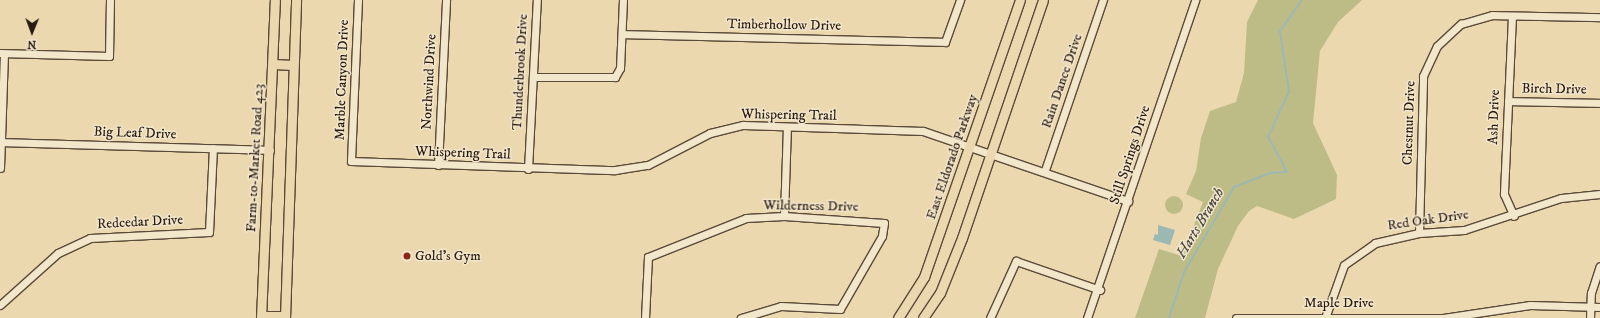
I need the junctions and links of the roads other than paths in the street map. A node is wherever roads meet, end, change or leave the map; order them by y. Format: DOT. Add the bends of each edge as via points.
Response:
graph roads {
  1 [pos="110,0"];
  2 [pos="275,0"];
  3 [pos="296,0"];
  4 [pos="358,0"];
  5 [pos="446,0"];
  6 [pos="537,0"];
  7 [pos="623,0"];
  8 [pos="960,0"];
  9 [pos="1020,0"];
  10 [pos="1043,0"];
  11 [pos="1103,0"];
  12 [pos="1195,0"];
  13 [pos="1512,16"];
  14 [pos="1600,17"];
  15 [pos="622,34"];
  16 [pos="2,54"];
  17 [pos="273,64"];
  18 [pos="293,65"];
  19 [pos="533,77"];
  20 [pos="1508,101"];
  21 [pos="1600,103"];
  22 [pos="787,127"];
  23 [pos="1,142"];
  24 [pos="972,147"];
  25 [pos="213,148"];
  26 [pos="270,150"];
  27 [pos="990,152"];
  28 [pos="351,161"];
  29 [pos="438,165"];
  30 [pos="0,168"];
  31 [pos="528,169"];
  32 [pos="1045,170"];
  33 [pos="1600,194"];
  34 [pos="1128,201"];
  35 [pos="784,216"];
  36 [pos="1514,216"];
  37 [pos="1419,233"];
  38 [pos="1600,266"];
  39 [pos="1100,290"];
  40 [pos="0,305"];
  41 [pos="1600,307"];
  42 [pos="1591,308"];
  43 [pos="261,317"];
  44 [pos="285,317"];
  45 [pos="1325,317"];
  46 [pos="645,318"];
  47 [pos="741,318"];
  48 [pos="898,318"];
  49 [pos="923,318"];
  50 [pos="990,318"];
  51 [pos="1087,318"];
  52 [pos="1236,318"];
  53 [pos="1442,318"];
  54 [pos="1590,318"];
  1 -- 16 [label="street" via="109,56"];
  2 -- 17 [label="main road, Farm-to-Market Road 423"];
  3 -- 18 [label="main road"];
  4 -- 28 [label="street, Marble Canyon Drive"];
  5 -- 29 [label="street, Northwind Drive"];
  6 -- 19 [label="street, Thunderbrook Drive"];
  7 -- 15 [label="street"];
  8 -- 15 [label="street, Timberhollow Drive" via="945,42"];
  9 -- 24 [label="main road, East Eldorado Parkway"];
  10 -- 27 [label="main road"];
  11 -- 32 [label="street, Rain Dance Drive"];
  12 -- 34 [label="street, Still Springs Drive"];
  13 -- 14 [label="street, Chestnut Drive"];
  13 -- 20 [label="street, Ash Drive"];
  13 -- 37 [label="street, Chestnut Drive" via="1492,15 1461,24 1437,46 1426,66 1423,76"];
  15 -- 19 [label="street" via="620,68 615,77"];
  16 -- 23 [label="street"];
  17 -- 18 [label="main road"];
  17 -- 26 [label="main road, Farm-to-Market Road 423"];
  18 -- 44 [label="main road"];
  19 -- 31 [label="street, Thunderbrook Drive"];
  20 -- 21 [label="street, Birch Drive"];
  20 -- 36 [label="street, Ash Drive" via="1504,194"];
  22 -- 24 [label="street, Whispering Trail" via="923,131"];
  22 -- 31 [label="street, Whispering Trail" via="743,126 710,133 648,165 616,170"];
  22 -- 35 [label="street"];
  23 -- 25 [label="street, Big Leaf Drive"];
  23 -- 30 [label="street"];
  24 -- 27 [label="street, Whispering Trail"];
  24 -- 48 [label="main road, East Eldorado Parkway" via="924,277"];
  25 -- 26 [label="street, Big Leaf Drive"];
  25 -- 40 [label="street, Redcedar Drive" via="209,232 90,238 58,253"];
  26 -- 43 [label="main road, Farm-to-Market Road 423"];
  27 -- 32 [label="street, Whispering Trail"];
  27 -- 49 [label="main road" via="962,238 940,293"];
  28 -- 29 [label="street, Whispering Trail"];
  29 -- 31 [label="street, Whispering Trail"];
  32 -- 34 [label="street, Whispering Trail"];
  33 -- 36 [label="street, Red Oak Drive" via="1561,198"];
  34 -- 39 [label="street, Still Springs Drive"];
  35 -- 46 [label="street, Wilderness Drive" via="746,218 648,257"];
  35 -- 47 [label="street, Wilderness Drive" via="884,223 882,236 840,309 781,306"];
  36 -- 37 [label="street, Red Oak Drive" via="1464,230"];
  37 -- 45 [label="street, Red Oak Drive" via="1386,238 1351,258 1335,281"];
  38 -- 42 [label="street" via="1593,284"];
  39 -- 50 [label="street" via="1016,261"];
  39 -- 51 [label="street, Still Springs Drive"];
  41 -- 42 [label="street, Maple Drive"];
  42 -- 53 [label="street, Maple Drive" via="1530,306"];
  42 -- 54 [label="street"];
  43 -- 44 [label="main road"];
  45 -- 52 [label="street, Maple Drive"];
  45 -- 53 [label="street, Maple Drive"];
}
